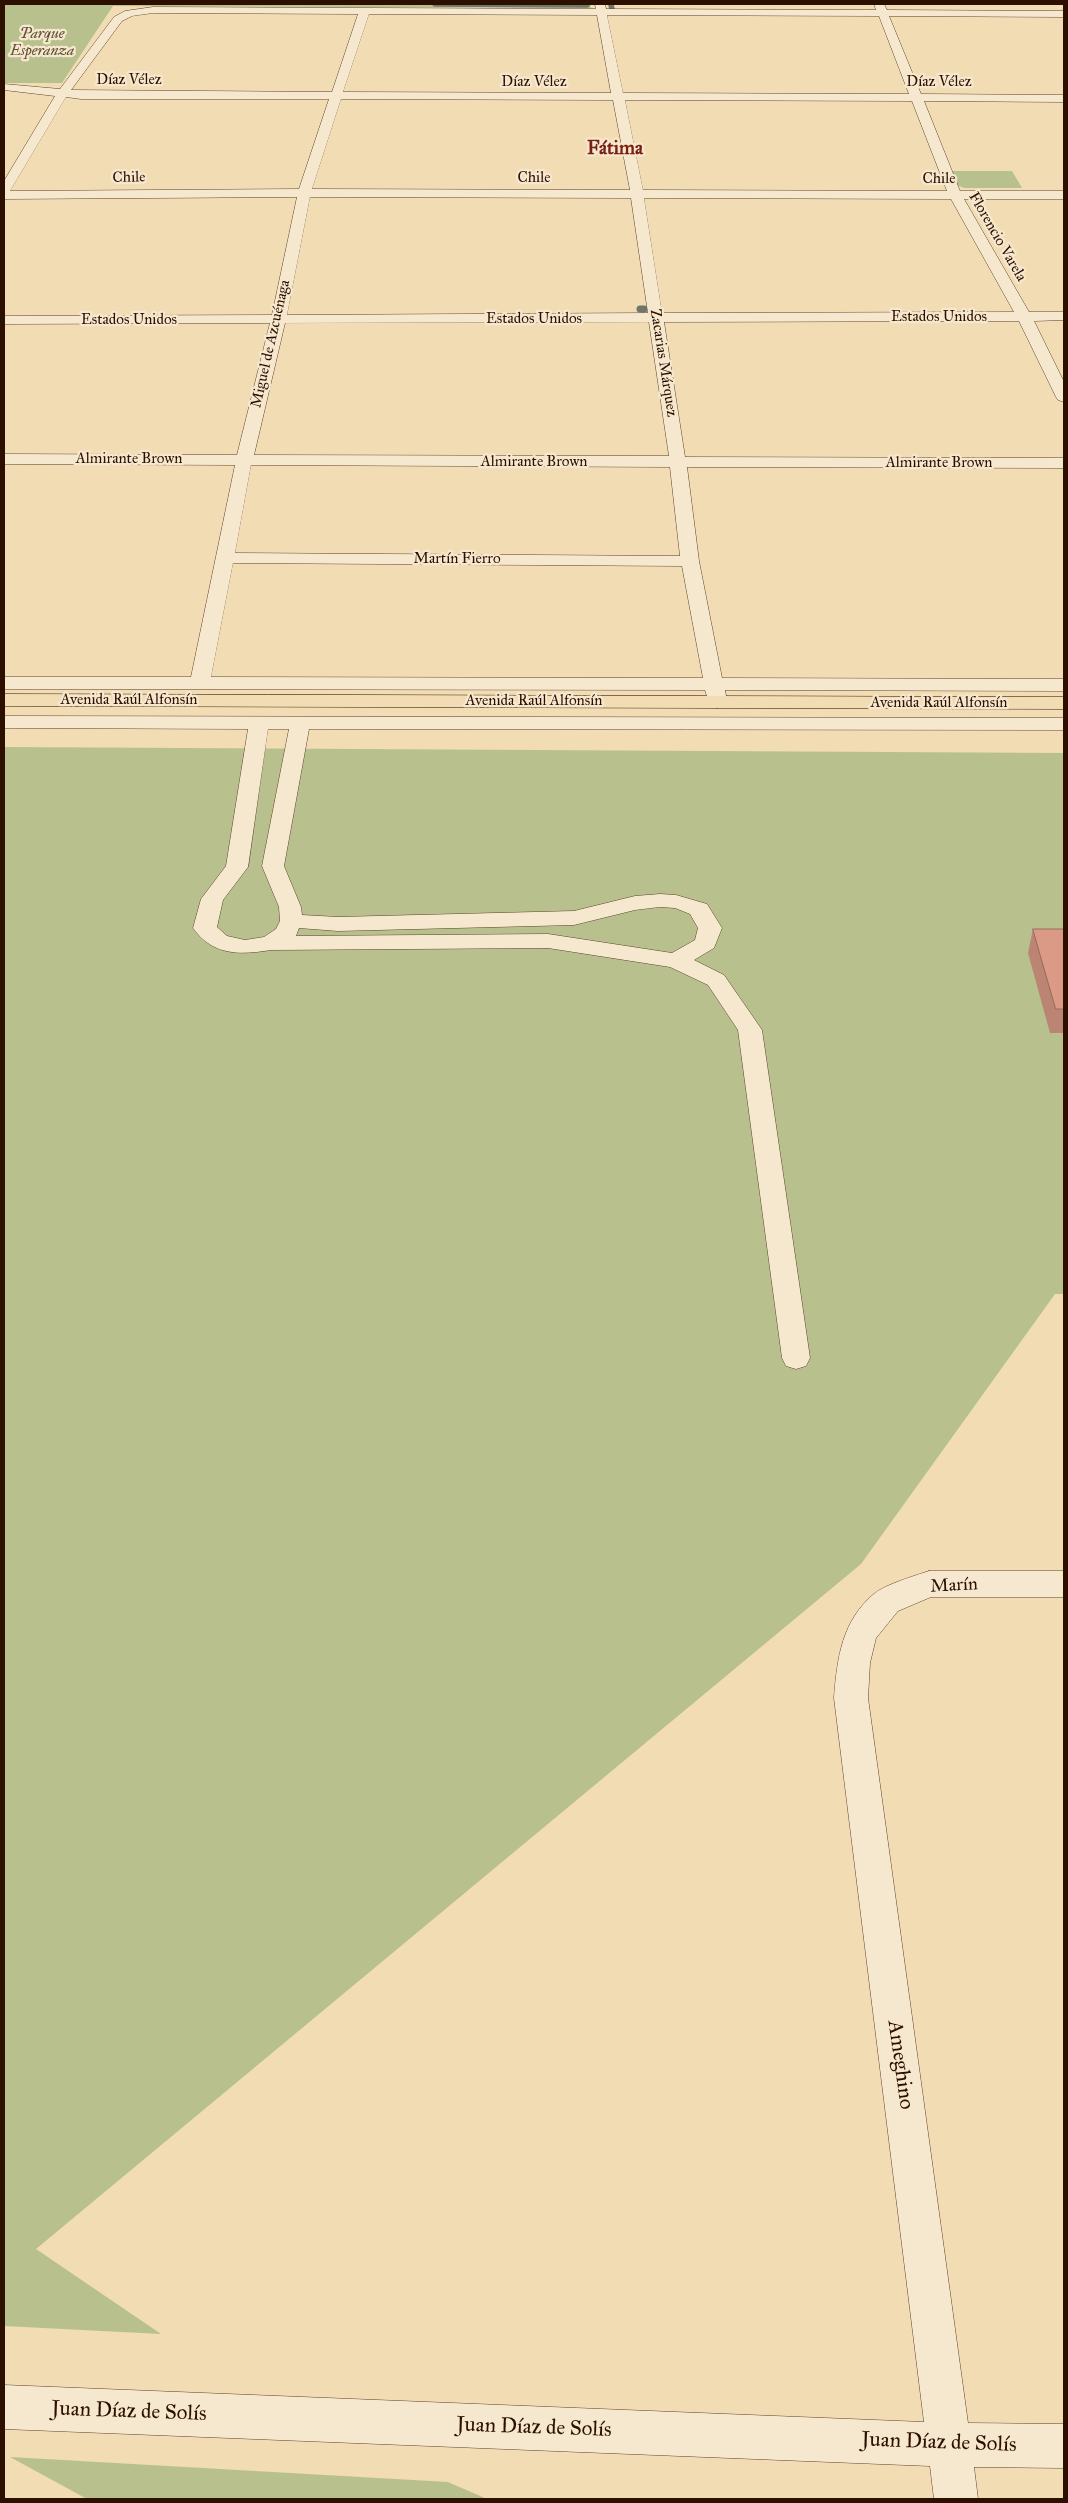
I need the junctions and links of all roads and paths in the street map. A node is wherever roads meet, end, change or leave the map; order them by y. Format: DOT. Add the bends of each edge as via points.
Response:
graph roads {
  1 [pos="601,7"];
  2 [pos="881,8"];
  3 [pos="365,10"];
  4 [pos="1064,14"];
  5 [pos="4,87"];
  6 [pos="63,93"];
  7 [pos="337,96"];
  8 [pos="917,97"];
  9 [pos="619,98"];
  10 [pos="1064,98"];
  11 [pos="4,192"];
  12 [pos="304,193"];
  13 [pos="637,194"];
  14 [pos="4,195"];
  15 [pos="955,195"];
  16 [pos="1064,195"];
  17 [pos="1024,316"];
  18 [pos="1064,316"];
  19 [pos="656,318"];
  20 [pos="4,320"];
  21 [pos="278,321"];
  22 [pos="1064,397"];
  23 [pos="4,459"];
  24 [pos="244,460"];
  25 [pos="678,463"];
  26 [pos="1064,464"];
  27 [pos="224,558"];
  28 [pos="690,561"];
  29 [pos="4,683"];
  30 [pos="200,683"];
  31 [pos="1064,684"];
  32 [pos="715,693"];
  33 [pos="4,700"];
  34 [pos="1064,703"];
  35 [pos="4,722"];
  36 [pos="259,722"];
  37 [pos="300,722"];
  38 [pos="719,723"];
  39 [pos="1064,724"];
  40 [pos="291,921"];
  41 [pos="271,943"];
  42 [pos="676,961"];
  43 [pos="796,1358"];
  44 [pos="1064,1584"];
  45 [pos="861,1632"];
  46 [pos="4,2407"];
  47 [pos="950,2445"];
  48 [pos="1064,2446"];
  49 [pos="956,2499"];
  1 -- 2 [label="street"];
  1 -- 3 [label="street"];
  1 -- 9 [label="street, Zacarias Márquez"];
  2 -- 4 [label="street"];
  2 -- 8 [label="street, Florencio Varela"];
  3 -- 6 [label="street" via="153,10 129,13 118,19"];
  3 -- 7 [label="street, Miguel de Azcuénaga"];
  5 -- 6 [label="street, Díaz Vélez"];
  6 -- 7 [label="street, Díaz Vélez"];
  6 -- 11 [label="street"];
  7 -- 9 [label="street, Díaz Vélez"];
  7 -- 12 [label="street, Miguel de Azcuénaga"];
  8 -- 9 [label="street, Díaz Vélez"];
  8 -- 10 [label="street, Díaz Vélez"];
  8 -- 15 [label="street, Florencio Varela"];
  9 -- 13 [label="street, Zacarias Márquez"];
  12 -- 13 [label="street, Chile"];
  12 -- 14 [label="street, Chile"];
  12 -- 21 [label="street, Miguel de Azcuénaga"];
  13 -- 15 [label="street, Chile"];
  13 -- 19 [label="street, Zacarias Márquez"];
  15 -- 16 [label="street, Chile"];
  15 -- 17 [label="street, Florencio Varela"];
  17 -- 18 [label="street, Estados Unidos"];
  17 -- 19 [label="street, Estados Unidos"];
  17 -- 22 [label="street, Florencio Varela"];
  19 -- 21 [label="street, Estados Unidos"];
  19 -- 25 [label="street, Zacarias Márquez"];
  20 -- 21 [label="street, Estados Unidos"];
  21 -- 24 [label="street, Miguel de Azcuénaga"];
  23 -- 24 [label="street, Almirante Brown"];
  24 -- 25 [label="street, Almirante Brown"];
  24 -- 27 [label="street, Miguel de Azcuénaga"];
  25 -- 26 [label="street, Almirante Brown"];
  25 -- 28 [label="street, Zacarias Márquez"];
  27 -- 28 [label="street, Martín Fierro"];
  27 -- 30 [label="street, Miguel de Azcuénaga"];
  28 -- 32 [label="street, Zacarias Márquez"];
  29 -- 30 [label="street, Avenida Raúl Alfonsín"];
  30 -- 32 [label="street, Avenida Raúl Alfonsín"];
  31 -- 32 [label="street, Avenida Raúl Alfonsín"];
  32 -- 33 [label="main road, Avenida Raúl Alfonsín"];
  32 -- 34 [label="main road, Avenida Raúl Alfonsín"];
  32 -- 38 [label="street, Zacarias Márquez"];
  35 -- 36 [label="street, Avenida Raúl Alfonsín"];
  36 -- 37 [label="street, Avenida Raúl Alfonsín"];
  36 -- 41 [label="street" via="237,867 212,899 205,928 219,942 245,947"];
  37 -- 38 [label="street, Avenida Raúl Alfonsín"];
  37 -- 40 [label="street" via="273,866 290,908"];
  38 -- 39 [label="street, Avenida Raúl Alfonsín"];
  40 -- 41 [label="street" via="286,933"];
  40 -- 42 [label="street" via="338,924 574,918 638,901 674,901 699,909 710,928 706,943"];
  41 -- 42 [label="street" via="548,940"];
  42 -- 43 [label="street" via="716,980 750,1030"];
  44 -- 45 [label="street, Marín" via="929,1584 887,1602"];
  45 -- 47 [label="street, Ameghino" via="852,1663 851,1698"];
  46 -- 47 [label="street, Juan Díaz de Solís"];
  47 -- 48 [label="street, Juan Díaz de Solís"];
  47 -- 49 [label="street, Ameghino"];
}
